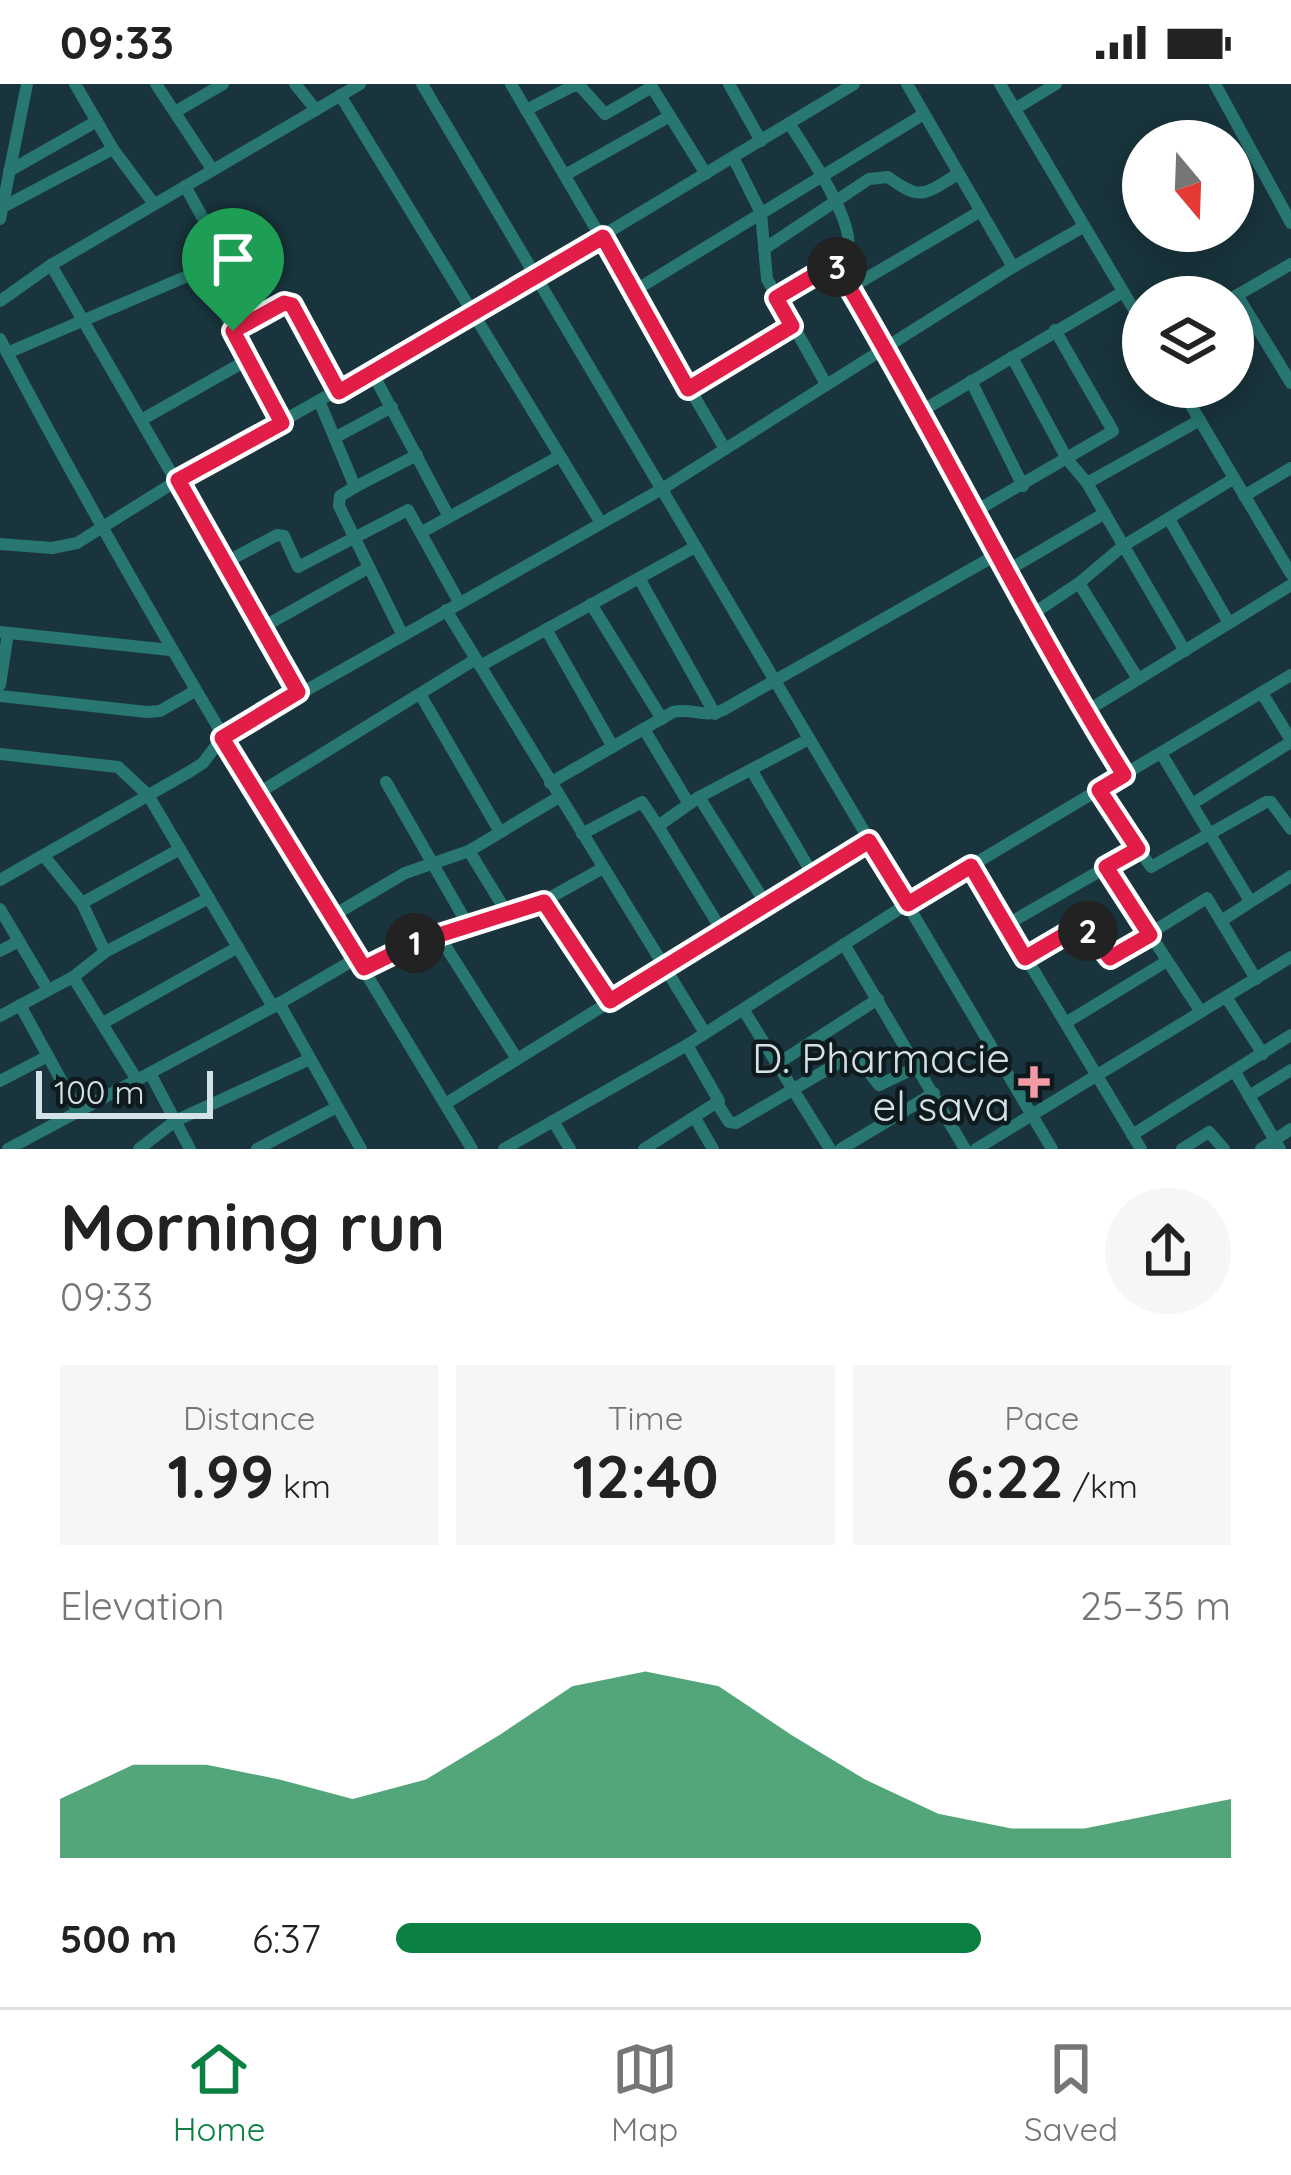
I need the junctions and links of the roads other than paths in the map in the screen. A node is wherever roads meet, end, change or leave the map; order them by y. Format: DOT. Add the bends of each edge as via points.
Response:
graph roads {
  1 [pos="27,84"];
  2 [pos="75,84"];
  3 [pos="156,84"];
  4 [pos="223,84"];
  5 [pos="295,84"];
  6 [pos="361,84"];
  7 [pos="422,84"];
  8 [pos="511,84"];
  9 [pos="729,84"];
  10 [pos="854,84"];
  11 [pos="907,84"];
  12 [pos="1000,84"];
  13 [pos="1056,84"];
  14 [pos="1215,84"];
  15 [pos="651,86"];
  16 [pos="340,95"];
  17 [pos="1015,109"];
  18 [pos="316,110"];
  19 [pos="526,110"];
  20 [pos="175,112"];
  21 [pos="924,113"];
  22 [pos="670,116"];
  23 [pos="97,122"];
  24 [pos="789,123"];
  25 [pos="0,125"];
  26 [pos="17,128"];
  27 [pos="761,141"];
  28 [pos="113,149"];
  29 [pos="733,157"];
  30 [pos="212,169"];
  31 [pos="9,171"];
  32 [pos="706,174"];
  33 [pos="958,174"];
  34 [pos="565,175"];
  35 [pos="822,177"];
  36 [pos="185,185"];
  37 [pos="835,202"];
  38 [pos="154,204"];
  39 [pos="1,208"];
  40 [pos="980,212"];
  41 [pos="761,213"];
  42 [pos="0,219"];
  43 [pos="1291,223"];
  44 [pos="1083,226"];
  45 [pos="603,237"];
  46 [pos="764,249"];
  47 [pos="835,263"];
  48 [pos="1291,264"];
  49 [pos="51,265"];
  50 [pos="1012,267"];
  51 [pos="203,268"];
  52 [pos="536,277"];
  53 [pos="1254,285"];
  54 [pos="850,288"];
  55 [pos="1122,290"];
  56 [pos="634,291"];
  57 [pos="1122,293"];
  58 [pos="776,298"];
  59 [pos="0,302"];
  60 [pos="475,313"];
  61 [pos="84,319"];
  62 [pos="792,326"];
  63 [pos="1254,326"];
  64 [pos="1055,330"];
  65 [pos="233,331"];
  66 [pos="3,346"];
  67 [pos="885,347"];
  68 [pos="1012,357"];
  69 [pos="249,359"];
  70 [pos="372,372"];
  71 [pos="970,381"];
  72 [pos="1291,383"];
  73 [pos="826,384"];
  74 [pos="688,389"];
  75 [pos="339,392"];
  76 [pos="320,403"];
  77 [pos="392,407"];
  78 [pos="1193,408"];
  79 [pos="920,412"];
  80 [pos="143,419"];
  81 [pos="1200,420"];
  82 [pos="282,423"];
  83 [pos="336,437"];
  84 [pos="724,449"];
  85 [pos="417,455"];
  86 [pos="560,456"];
  87 [pos="1066,459"];
  88 [pos="1291,468"];
  89 [pos="1233,479"];
  90 [pos="178,480"];
  91 [pos="1088,483"];
  92 [pos="1023,486"];
  93 [pos="355,487"];
  94 [pos="662,490"];
  95 [pos="1244,496"];
  96 [pos="974,512"];
  97 [pos="1105,513"];
  98 [pos="448,517"];
  99 [pos="1169,519"];
  100 [pos="601,524"];
  101 [pos="98,526"];
  102 [pos="422,532"];
  103 [pos="354,537"];
  104 [pos="0,544"];
  105 [pos="1123,546"];
  106 [pos="695,547"];
  107 [pos="996,554"];
  108 [pos="226,562"];
  109 [pos="368,568"];
  110 [pos="1005,572"];
  111 [pos="1291,574"];
  112 [pos="639,578"];
  113 [pos="1078,583"];
  114 [pos="1291,585"];
  115 [pos="591,604"];
  116 [pos="453,606"];
  117 [pos="1030,615"];
  118 [pos="1228,623"];
  119 [pos="262,627"];
  120 [pos="546,629"];
  121 [pos="4,632"];
  122 [pos="402,634"];
  123 [pos="170,650"];
  124 [pos="1185,651"];
  125 [pos="478,663"];
  126 [pos="1291,675"];
  127 [pos="1138,680"];
  128 [pos="775,681"];
  129 [pos="0,685"];
  130 [pos="195,691"];
  131 [pos="298,692"];
  132 [pos="1262,693"];
  133 [pos="420,694"];
  134 [pos="0,696"];
  135 [pos="1085,712"];
  136 [pos="715,714"];
  137 [pos="662,719"];
  138 [pos="644,729"];
  139 [pos="222,738"];
  140 [pos="809,739"];
  141 [pos="1291,741"];
  142 [pos="614,747"];
  143 [pos="1161,753"];
  144 [pos="0,754"];
  145 [pos="752,771"];
  146 [pos="1124,775"];
  147 [pos="386,782"];
  148 [pos="550,783"];
  149 [pos="1099,790"];
  150 [pos="257,794"];
  151 [pos="148,795"];
  152 [pos="559,797"];
  153 [pos="694,800"];
  154 [pos="1192,804"];
  155 [pos="658,826"];
  156 [pos="1291,829"];
  157 [pos="500,832"];
  158 [pos="582,833"];
  159 [pos="1210,834"];
  160 [pos="869,841"];
  161 [pos="180,849"];
  162 [pos="1138,849"];
  163 [pos="469,851"];
  164 [pos="44,856"];
  165 [pos="431,863"];
  166 [pos="971,866"];
  167 [pos="1106,867"];
  168 [pos="603,868"];
  169 [pos="813,875"];
  170 [pos="1291,876"];
  171 [pos="0,880"];
  172 [pos="209,898"];
  173 [pos="544,902"];
  174 [pos="1250,902"];
  175 [pos="82,903"];
  176 [pos="766,904"];
  177 [pos="908,904"];
  178 [pos="0,909"];
  179 [pos="334,915"];
  180 [pos="509,916"];
  181 [pos="1221,921"];
  182 [pos="1006,926"];
  183 [pos="469,927"];
  184 [pos="722,931"];
  185 [pos="439,935"];
  186 [pos="1150,935"];
  187 [pos="19,941"];
  188 [pos="844,944"];
  189 [pos="238,947"];
  190 [pos="0,951"];
  191 [pos="105,952"];
  192 [pos="1025,958"];
  193 [pos="1167,961"];
  194 [pos="1289,962"];
  195 [pos="360,963"];
  196 [pos="664,967"];
  197 [pos="73,977"];
  198 [pos="1256,979"];
  199 [pos="48,990"];
  200 [pos="1226,997"];
  201 [pos="878,999"];
  202 [pos="610,1001"];
  203 [pos="20,1005"];
  204 [pos="276,1005"];
  205 [pos="743,1010"];
  206 [pos="1201,1012"];
  207 [pos="0,1016"];
  208 [pos="1067,1022"];
  209 [pos="103,1023"];
  210 [pos="705,1033"];
  211 [pos="1291,1035"];
  212 [pos="687,1045"];
  213 [pos="1263,1054"];
  214 [pos="48,1056"];
  215 [pos="310,1059"];
  216 [pos="517,1059"];
  217 [pos="777,1064"];
  218 [pos="919,1066"];
  219 [pos="1291,1070"];
  220 [pos="1235,1072"];
  221 [pos="143,1076"];
  222 [pos="1097,1076"];
  223 [pos="0,1081"];
  224 [pos="792,1089"];
  225 [pos="934,1093"];
  226 [pos="1249,1096"];
  227 [pos="717,1103"];
  228 [pos="445,1104"];
  229 [pos="338,1107"];
  230 [pos="78,1111"];
  231 [pos="1032,1114"];
  232 [pos="695,1118"];
  233 [pos="175,1121"];
  234 [pos="553,1121"];
  235 [pos="1291,1129"];
  236 [pos="1132,1135"];
  237 [pos="1277,1144"];
  238 [pos="8,1149"];
  239 [pos="139,1149"];
  240 [pos="190,1149"];
  241 [pos="257,1149"];
  242 [pos="361,1149"];
  243 [pos="472,1149"];
  244 [pos="504,1149"];
  245 [pos="570,1149"];
  246 [pos="644,1149"];
  247 [pos="712,1149"];
  248 [pos="830,1149"];
  249 [pos="841,1149"];
  250 [pos="965,1149"];
  251 [pos="976,1149"];
  252 [pos="1052,1149"];
  253 [pos="1141,1149"];
  254 [pos="1182,1149"];
  255 [pos="1224,1149"];
  256 [pos="1261,1149"];
  1 -- 26 [label="street"];
  2 -- 23 [label="street"];
  3 -- 20 [label="street"];
  4 -- 20 [label="street"];
  5 -- 18 [label="street"];
  6 -- 16 [label="street"];
  7 -- 52 [label="street"];
  8 -- 19 [label="street"];
  9 -- 27 [label="street"];
  10 -- 24 [label="street"];
  11 -- 21 [label="street"];
  12 -- 17 [label="street"];
  13 -- 17 [label="street"];
  14 -- 43 [label="street"];
  15 -- 19 [label="street" via="604,114 580,86"];
  15 -- 22 [label="street"];
  16 -- 18 [label="street"];
  16 -- 60 [label="street"];
  17 -- 44 [label="street"];
  18 -- 30 [label="street"];
  19 -- 34 [label="street"];
  20 -- 30 [label="street"];
  21 -- 33 [label="street"];
  21 -- 35 [label="street"];
  22 -- 32 [label="street"];
  22 -- 34 [label="street"];
  23 -- 28 [label="street"];
  23 -- 31 [label="street"];
  24 -- 27 [label="street"];
  24 -- 35 [label="street"];
  25 -- 26 [label="street"];
  26 -- 31 [label="street"];
  27 -- 29 [label="street"];
  28 -- 38 [label="street"];
  28 -- 39 [label="street"];
  29 -- 32 [label="street"];
  29 -- 41 [label="street"];
  30 -- 36 [label="street"];
  31 -- 39 [label="street"];
  32 -- 45 [label="street"];
  33 -- 37 [label="street" via="915,195 881,176"];
  33 -- 40 [label="street"];
  34 -- 45 [label="street"];
  35 -- 37 [label="street"];
  35 -- 41 [label="street"];
  36 -- 38 [label="street"];
  36 -- 51 [label="street" via="224,254"];
  37 -- 46 [label="street"];
  37 -- 47 [label="street" via="848,243"];
  38 -- 49 [label="street"];
  39 -- 42 [label="street"];
  40 -- 50 [label="street"];
  40 -- 54 [label="street"];
  41 -- 46 [label="street"];
  41 -- 56 [label="street"];
  44 -- 50 [label="street"];
  44 -- 55 [label="street"];
  45 -- 52 [label="street"];
  45 -- 56 [label="street"];
  46 -- 58 [label="street"];
  47 -- 54 [label="street"];
  47 -- 58 [label="street"];
  48 -- 53 [label="street"];
  49 -- 59 [label="street"];
  49 -- 61 [label="street"];
  50 -- 67 [label="street"];
  51 -- 61 [label="street"];
  51 -- 65 [label="street"];
  52 -- 60 [label="street"];
  52 -- 94 [label="street"];
  54 -- 67 [label="street"];
  56 -- 74 [label="street"];
  57 -- 64 [label="street"];
  58 -- 62 [label="street"];
  60 -- 70 [label="street"];
  60 -- 86 [label="street"];
  61 -- 66 [label="street"];
  61 -- 80 [label="street"];
  62 -- 73 [label="street"];
  62 -- 74 [label="street"];
  63 -- 72 [label="street"];
  64 -- 68 [label="street"];
  64 -- 87 [label="street" via="1113,431"];
  65 -- 69 [label="street"];
  65 -- 75 [label="street" via="292,305"];
  66 -- 101 [label="street"];
  67 -- 73 [label="street"];
  67 -- 79 [label="street"];
  68 -- 71 [label="street"];
  68 -- 87 [label="street"];
  69 -- 80 [label="street"];
  69 -- 82 [label="street"];
  70 -- 75 [label="street"];
  70 -- 77 [label="street"];
  71 -- 79 [label="street"];
  71 -- 92 [label="street"];
  73 -- 84 [label="street"];
  74 -- 84 [label="street"];
  75 -- 76 [label="street"];
  76 -- 82 [label="street"];
  76 -- 83 [label="street"];
  77 -- 83 [label="street"];
  77 -- 85 [label="street"];
  78 -- 81 [label="street"];
  79 -- 96 [label="street"];
  80 -- 90 [label="street"];
  81 -- 89 [label="street"];
  81 -- 91 [label="street"];
  82 -- 90 [label="street"];
  83 -- 93 [label="street"];
  84 -- 94 [label="street"];
  85 -- 93 [label="street"];
  85 -- 98 [label="street"];
  86 -- 98 [label="street"];
  86 -- 100 [label="street"];
  87 -- 91 [label="street"];
  87 -- 92 [label="street"];
  88 -- 95 [label="street"];
  89 -- 95 [label="street"];
  89 -- 99 [label="street"];
  90 -- 101 [label="street"];
  90 -- 108 [label="street"];
  91 -- 97 [label="street"];
  92 -- 96 [label="street"];
  93 -- 103 [label="street" via="339,506"];
  94 -- 100 [label="street"];
  94 -- 106 [label="street"];
  95 -- 111 [label="street"];
  96 -- 107 [label="street"];
  97 -- 105 [label="street"];
  97 -- 110 [label="street"];
  98 -- 102 [label="street"];
  99 -- 105 [label="street"];
  99 -- 118 [label="street"];
  100 -- 116 [label="street"];
  101 -- 104 [label="street" via="64,547"];
  101 -- 123 [label="street"];
  102 -- 103 [label="street" via="408,510"];
  102 -- 116 [label="street"];
  103 -- 108 [label="street" via="298,566 277,535"];
  103 -- 109 [label="street"];
  105 -- 113 [label="street"];
  105 -- 124 [label="street"];
  106 -- 112 [label="street"];
  106 -- 128 [label="street"];
  107 -- 110 [label="street"];
  107 -- 128 [label="street"];
  108 -- 119 [label="street"];
  109 -- 119 [label="street"];
  109 -- 122 [label="street"];
  110 -- 117 [label="street"];
  112 -- 115 [label="street"];
  112 -- 136 [label="street"];
  113 -- 117 [label="street"];
  113 -- 127 [label="street"];
  114 -- 118 [label="street"];
  115 -- 120 [label="street"];
  115 -- 137 [label="street"];
  116 -- 122 [label="street"];
  116 -- 125 [label="street"];
  117 -- 135 [label="street"];
  118 -- 124 [label="street"];
  119 -- 131 [label="street"];
  120 -- 125 [label="street"];
  120 -- 142 [label="street"];
  121 -- 123 [label="street"];
  121 -- 129 [label="street"];
  122 -- 131 [label="street"];
  123 -- 130 [label="street"];
  124 -- 127 [label="street"];
  125 -- 133 [label="street"];
  125 -- 148 [label="street"];
  126 -- 132 [label="street"];
  127 -- 135 [label="street"];
  128 -- 136 [label="street"];
  128 -- 140 [label="street"];
  130 -- 134 [label="street" via="147,712"];
  130 -- 139 [label="street"];
  131 -- 139 [label="street"];
  132 -- 141 [label="street"];
  132 -- 143 [label="street"];
  133 -- 150 [label="street"];
  133 -- 157 [label="street"];
  135 -- 146 [label="street"];
  136 -- 137 [label="street" via="682,710"];
  137 -- 138 [label="street"];
  138 -- 142 [label="street"];
  138 -- 153 [label="street"];
  139 -- 150 [label="street"];
  139 -- 151 [label="street" via="203,763"];
  140 -- 145 [label="street"];
  140 -- 160 [label="street"];
  141 -- 154 [label="street"];
  142 -- 148 [label="street"];
  143 -- 146 [label="street"];
  143 -- 154 [label="street"];
  144 -- 151 [label="street" via="118,767"];
  145 -- 153 [label="street"];
  145 -- 169 [label="street"];
  146 -- 149 [label="street"];
  147 -- 165 [label="street"];
  148 -- 152 [label="street"];
  149 -- 162 [label="street"];
  149 -- 166 [label="street"];
  150 -- 179 [label="street"];
  151 -- 161 [label="street"];
  151 -- 164 [label="street"];
  152 -- 157 [label="street"];
  152 -- 158 [label="street"];
  153 -- 155 [label="street"];
  153 -- 176 [label="street"];
  154 -- 159 [label="street"];
  155 -- 158 [label="street" via="643,802"];
  155 -- 184 [label="street"];
  156 -- 159 [label="street" via="1268,802"];
  157 -- 163 [label="street"];
  158 -- 168 [label="street"];
  159 -- 162 [label="street" via="1155,868"];
  159 -- 174 [label="street"];
  160 -- 169 [label="street"];
  160 -- 177 [label="street"];
  161 -- 172 [label="street"];
  161 -- 175 [label="street"];
  162 -- 167 [label="street"];
  163 -- 165 [label="street"];
  163 -- 180 [label="street"];
  164 -- 171 [label="street"];
  164 -- 175 [label="street"];
  165 -- 179 [label="street"];
  165 -- 183 [label="street"];
  166 -- 177 [label="street"];
  166 -- 182 [label="street"];
  167 -- 182 [label="street"];
  167 -- 186 [label="street"];
  168 -- 173 [label="street"];
  168 -- 196 [label="street"];
  169 -- 176 [label="street"];
  170 -- 174 [label="street"];
  172 -- 189 [label="street"];
  172 -- 191 [label="street"];
  173 -- 180 [label="street"];
  173 -- 202 [label="street"];
  174 -- 181 [label="street"];
  175 -- 191 [label="street"];
  176 -- 184 [label="street"];
  177 -- 188 [label="street"];
  177 -- 231 [label="street"];
  178 -- 187 [label="street"];
  179 -- 195 [label="street"];
  180 -- 183 [label="street"];
  181 -- 186 [label="street" via="1204,898"];
  181 -- 198 [label="street"];
  182 -- 192 [label="street"];
  183 -- 185 [label="street"];
  184 -- 196 [label="street"];
  185 -- 195 [label="street"];
  185 -- 216 [label="street"];
  186 -- 192 [label="street" via="1110,958 1076,928"];
  186 -- 193 [label="street"];
  187 -- 190 [label="street"];
  187 -- 199 [label="street"];
  188 -- 201 [label="street"];
  188 -- 205 [label="street"];
  189 -- 204 [label="street"];
  189 -- 209 [label="street"];
  191 -- 197 [label="street"];
  192 -- 208 [label="street"];
  193 -- 206 [label="street"];
  193 -- 208 [label="street"];
  194 -- 198 [label="street"];
  195 -- 204 [label="street"];
  195 -- 228 [label="street"];
  196 -- 202 [label="street"];
  196 -- 210 [label="street"];
  197 -- 199 [label="street"];
  197 -- 209 [label="street"];
  198 -- 200 [label="street"];
  199 -- 203 [label="street"];
  200 -- 206 [label="street"];
  200 -- 213 [label="street"];
  201 -- 217 [label="street"];
  201 -- 218 [label="street"];
  202 -- 216 [label="street"];
  203 -- 207 [label="street"];
  203 -- 214 [label="street"];
  204 -- 215 [label="street"];
  204 -- 221 [label="street"];
  205 -- 210 [label="street"];
  205 -- 217 [label="street"];
  206 -- 222 [label="street"];
  208 -- 222 [label="street"];
  209 -- 221 [label="street"];
  210 -- 212 [label="street"];
  211 -- 213 [label="street"];
  212 -- 227 [label="street"];
  212 -- 234 [label="street"];
  213 -- 220 [label="street"];
  214 -- 223 [label="street"];
  214 -- 230 [label="street"];
  215 -- 229 [label="street"];
  215 -- 233 [label="street"];
  216 -- 228 [label="street"];
  217 -- 224 [label="street"];
  218 -- 224 [label="street" via="879,1085 850,1056"];
  218 -- 225 [label="street"];
  219 -- 226 [label="street"];
  220 -- 226 [label="street"];
  220 -- 236 [label="street"];
  221 -- 230 [label="street"];
  221 -- 233 [label="street"];
  222 -- 231 [label="street"];
  222 -- 236 [label="street"];
  224 -- 227 [label="street" via="736,1123"];
  224 -- 248 [label="street"];
  225 -- 249 [label="street"];
  225 -- 250 [label="street"];
  226 -- 237 [label="street"];
  227 -- 232 [label="street"];
  228 -- 243 [label="street"];
  229 -- 241 [label="street"];
  229 -- 242 [label="street"];
  230 -- 238 [label="street"];
  231 -- 251 [label="street"];
  231 -- 252 [label="street"];
  232 -- 246 [label="street"];
  232 -- 247 [label="street"];
  233 -- 239 [label="street"];
  233 -- 240 [label="street"];
  234 -- 244 [label="street"];
  234 -- 245 [label="street"];
  235 -- 237 [label="street"];
  236 -- 253 [label="street"];
  237 -- 256 [label="street"];
  254 -- 255 [label="street" via="1209,1132"];
}
